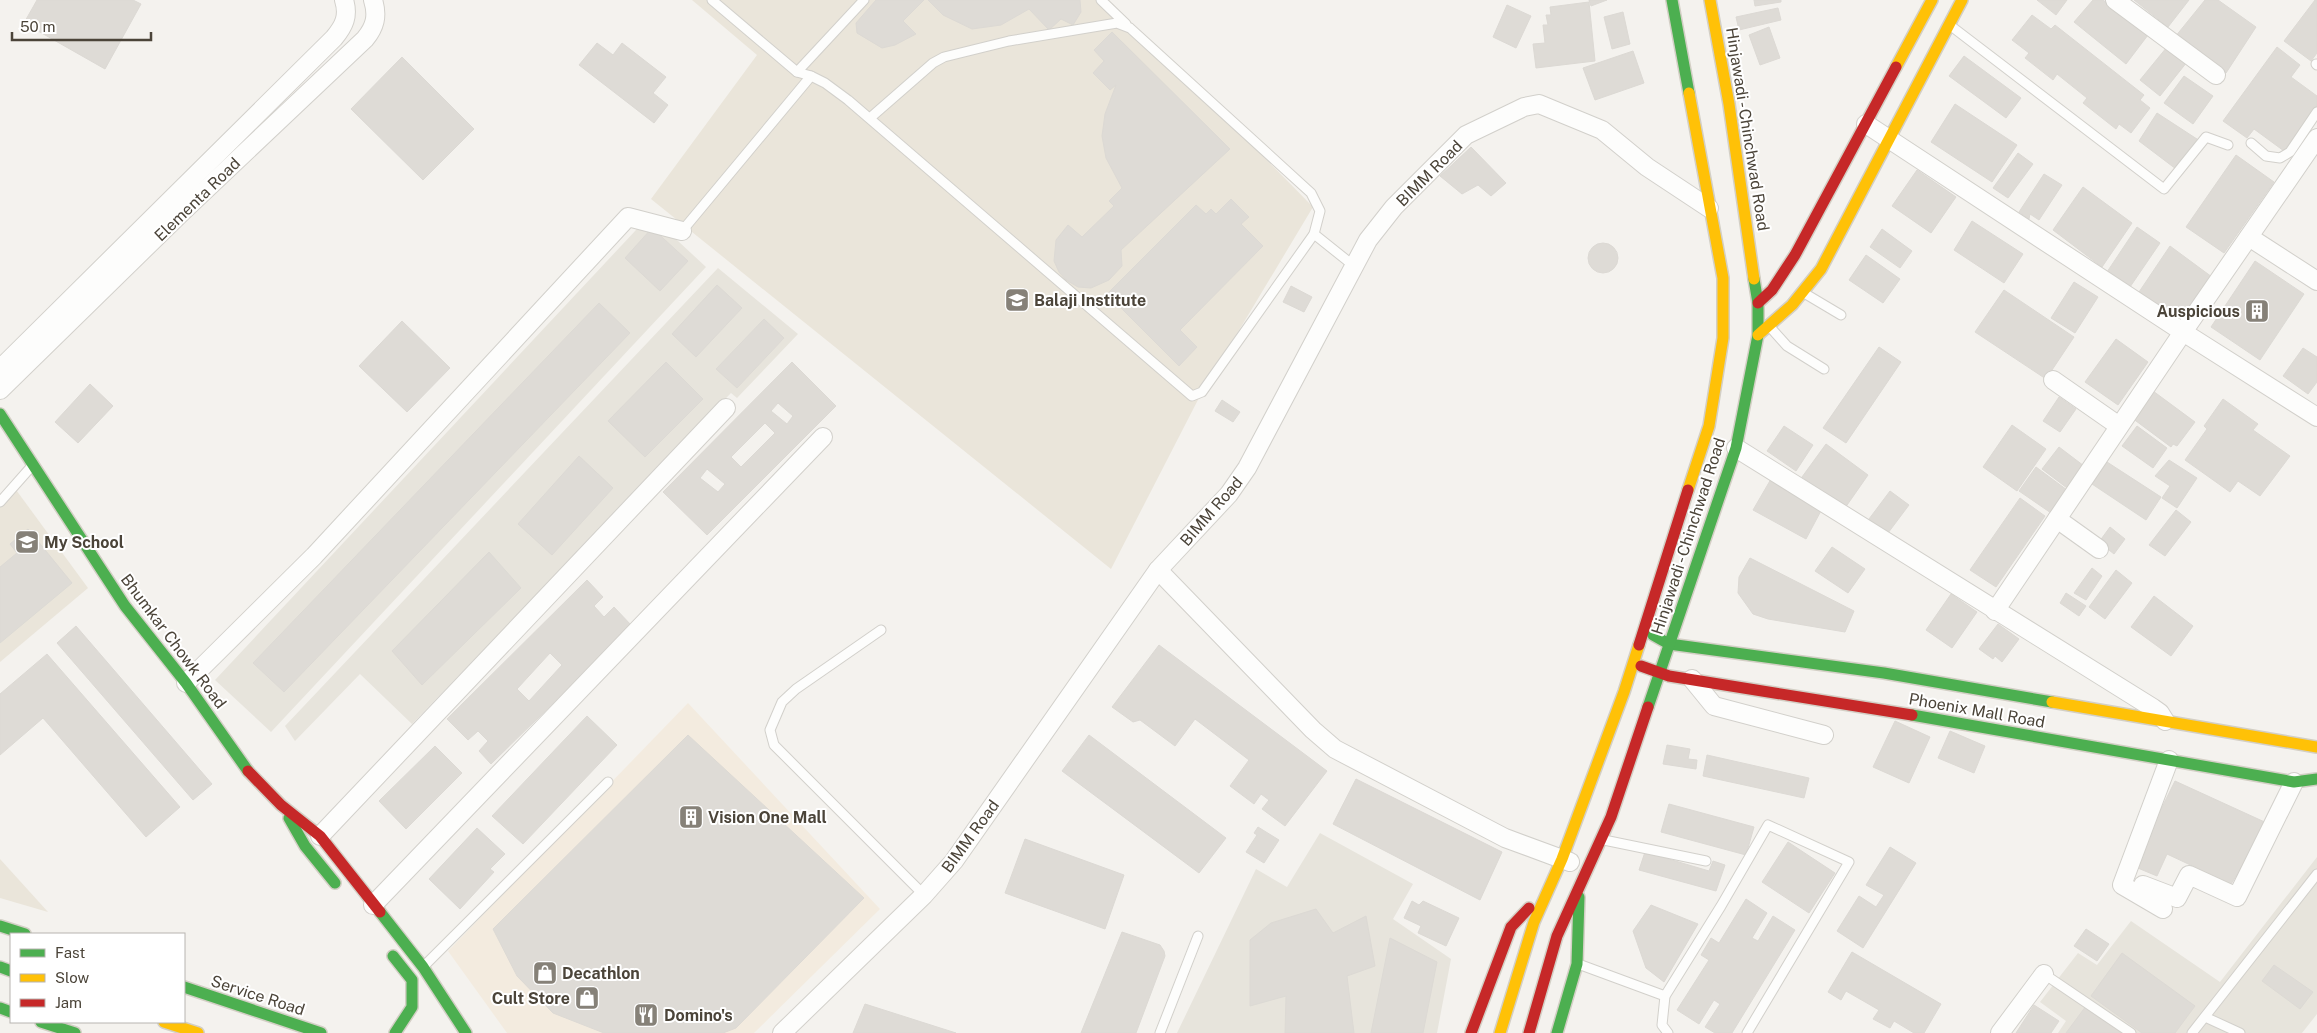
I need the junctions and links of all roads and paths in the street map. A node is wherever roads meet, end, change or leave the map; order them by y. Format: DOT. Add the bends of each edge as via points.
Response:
graph roads {
  1 [pos="344,0"];
  2 [pos="373,0"];
  3 [pos="712,0"];
  4 [pos="864,0"];
  5 [pos="1102,0"];
  6 [pos="1672,0"];
  7 [pos="1710,0"];
  8 [pos="1932,0"];
  9 [pos="1962,0"];
  10 [pos="2115,0"];
  11 [pos="1949,24"];
  12 [pos="1135,33"];
  13 [pos="797,72"];
  14 [pos="2216,75"];
  15 [pos="811,76"];
  16 [pos="2317,112"];
  17 [pos="870,118"];
  18 [pos="1866,124"];
  19 [pos="1888,139"];
  20 [pos="2313,140"];
  21 [pos="2251,144"];
  22 [pos="2228,145"];
  23 [pos="1708,208"];
  24 [pos="682,231"];
  25 [pos="1314,234"];
  26 [pos="2249,237"];
  27 [pos="1354,266"];
  28 [pos="2317,281"];
  29 [pos="1804,292"];
  30 [pos="82,299"];
  31 [pos="1758,303"];
  32 [pos="1840,315"];
  33 [pos="1770,327"];
  34 [pos="2183,332"];
  35 [pos="1758,335"];
  36 [pos="1824,368"];
  37 [pos="0,369"];
  38 [pos="2053,380"];
  39 [pos="0,390"];
  40 [pos="726,408"];
  41 [pos="0,414"];
  42 [pos="2317,417"];
  43 [pos="2120,426"];
  44 [pos="823,437"];
  45 [pos="1736,448"];
  46 [pos="33,465"];
  47 [pos="0,502"];
  48 [pos="2057,519"];
  49 [pos="2099,548"];
  50 [pos="1158,570"];
  51 [pos="1996,611"];
  52 [pos="881,630"];
  53 [pos="1644,631"];
  54 [pos="1669,644"];
  55 [pos="1633,662"];
  56 [pos="1659,674"];
  57 [pos="1692,679"];
  58 [pos="186,683"];
  59 [pos="2165,722"];
  60 [pos="2317,732"];
  61 [pos="1824,734"];
  62 [pos="2312,747"];
  63 [pos="2169,760"];
  64 [pos="2317,779"];
  65 [pos="608,782"];
  66 [pos="2294,782"];
  67 [pos="282,805"];
  68 [pos="320,836"];
  69 [pos="1601,839"];
  70 [pos="1562,859"];
  71 [pos="1706,861"];
  72 [pos="1587,867"];
  73 [pos="2317,874"];
  74 [pos="2143,885"];
  75 [pos="1546,890"];
  76 [pos="341,891"];
  77 [pos="1579,891"];
  78 [pos="924,895"];
  79 [pos="373,906"];
  80 [pos="2163,909"];
  81 [pos="0,926"];
  82 [pos="22,933"];
  83 [pos="1198,936"];
  84 [pos="388,950"];
  85 [pos="1578,964"];
  86 [pos="423,967"];
  87 [pos="2044,974"];
  88 [pos="412,980"];
  89 [pos="185,987"];
  90 [pos="1665,996"];
  91 [pos="2206,1017"];
  92 [pos="44,1023"];
  93 [pos="167,1023"];
  94 [pos="75,1033"];
  95 [pos="198,1033"];
  96 [pos="321,1033"];
  97 [pos="395,1033"];
  98 [pos="466,1033"];
  99 [pos="782,1033"];
  100 [pos="1160,1033"];
  101 [pos="1471,1033"];
  102 [pos="1500,1033"];
  103 [pos="1529,1033"];
  104 [pos="1558,1033"];
  105 [pos="1668,1033"];
  106 [pos="1747,1033"];
  107 [pos="2000,1033"];
  108 [pos="2131,1033"];
  109 [pos="2192,1033"];
  110 [pos="2240,1033"];
  1 -- 30 [label="street, Elementa Road" via="347,16 334,38"];
  2 -- 30 [label="street, Elementa Road" via="376,8 374,25 365,39"];
  3 -- 13 [label="lane"];
  4 -- 13 [label="lane"];
  5 -- 12 [label="lane"];
  6 -- 23 [label="main road, Hinjawadi - Chinchwad Road"];
  7 -- 31 [label="main road, Hinjawadi - Chinchwad Road"];
  8 -- 18 [label="main road"];
  9 -- 11 [label="main road"];
  10 -- 14 [label="street"];
  11 -- 19 [label="main road"];
  11 -- 22 [label="lane" via="2164,189 2206,136"];
  12 -- 17 [label="lane" via="1117,23 1008,41 944,57"];
  12 -- 25 [label="lane" via="1311,193 1320,211"];
  13 -- 15 [label="lane"];
  15 -- 17 [label="lane"];
  15 -- 24 [label="lane"];
  16 -- 20 [label="lane"];
  17 -- 25 [label="lane" via="1192,396 1202,392"];
  18 -- 19 [label="street"];
  18 -- 31 [label="main road" via="1795,254 1772,290"];
  19 -- 29 [label="main road" via="1821,269"];
  19 -- 34 [label="street"];
  20 -- 21 [label="lane" via="2280,158 2266,156"];
  20 -- 26 [label="street"];
  23 -- 27 [label="street, BIMM Road" via="1647,167 1602,130 1539,104 1524,107 1466,135 1394,207 1368,240"];
  23 -- 53 [label="main road, Hinjawadi - Chinchwad Road" via="1723,278 1723,338 1709,426"];
  24 -- 58 [label="street" via="628,217 314,556"];
  25 -- 27 [label="lane"];
  26 -- 28 [label="street"];
  26 -- 34 [label="street"];
  27 -- 50 [label="street, BIMM Road" via="1247,468 1229,494"];
  29 -- 32 [label="lane"];
  29 -- 33 [label="main road"];
  30 -- 37 [label="street, Elementa Road"];
  30 -- 39 [label="street, Elementa Road"];
  31 -- 35 [label="main road, Hinjawadi - Chinchwad Road"];
  33 -- 35 [label="main road"];
  33 -- 36 [label="lane" via="1787,346"];
  34 -- 42 [label="street"];
  34 -- 43 [label="street"];
  35 -- 45 [label="main road, Hinjawadi - Chinchwad Road"];
  38 -- 43 [label="street"];
  40 -- 68 [label="street"];
  41 -- 46 [label="main road, Bhumkar Chowk Road"];
  43 -- 48 [label="street"];
  44 -- 79 [label="street"];
  45 -- 51 [label="street"];
  45 -- 54 [label="main road, Hinjawadi - Chinchwad Road"];
  46 -- 47 [label="lane"];
  46 -- 58 [label="main road, Bhumkar Chowk Road" via="125,606"];
  48 -- 49 [label="street"];
  48 -- 51 [label="street"];
  50 -- 70 [label="street" via="1335,749 1505,838"];
  50 -- 78 [label="street, BIMM Road" via="954,861"];
  51 -- 59 [label="street" via="2160,713"];
  52 -- 78 [label="lane" via="782,702 770,730 771,739"];
  53 -- 54 [label="main road, Phoenix Mall Road"];
  53 -- 55 [label="main road, Hinjawadi - Chinchwad Road"];
  54 -- 56 [label="main road, Hinjawadi - Chinchwad Road"];
  54 -- 59 [label="main road, Phoenix Mall Road" via="1884,673"];
  55 -- 56 [label="main road, Phoenix Mall Road"];
  55 -- 70 [label="main road, Hinjawadi - Chinchwad Road"];
  56 -- 57 [label="main road, Phoenix Mall Road"];
  56 -- 69 [label="main road, Hinjawadi - Chinchwad Road"];
  57 -- 61 [label="street" via="1714,706"];
  57 -- 63 [label="main road, Phoenix Mall Road"];
  58 -- 67 [label="main road, Bhumkar Chowk Road" via="252,776"];
  59 -- 62 [label="main road, Phoenix Mall Road"];
  60 -- 62 [label="street"];
  63 -- 66 [label="main road, Phoenix Mall Road"];
  63 -- 80 [label="street" via="2122,885"];
  64 -- 66 [label="main road, Phoenix Mall Road"];
  65 -- 86 [label="lane"];
  66 -- 74 [label="street" via="2237,897 2189,876 2177,898"];
  67 -- 68 [label="main road, Bhumkar Chowk Road"];
  67 -- 76 [label="main road, Bhumkar Chowk Road" via="305,846"];
  68 -- 79 [label="main road, Bhumkar Chowk Road"];
  69 -- 71 [label="lane"];
  69 -- 72 [label="main road, Hinjawadi - Chinchwad Road"];
  70 -- 72 [label="street"];
  70 -- 75 [label="main road, Hinjawadi - Chinchwad Road"];
  72 -- 77 [label="main road, Hinjawadi - Chinchwad Road"];
  73 -- 91 [label="lane"];
  75 -- 77 [label="main road"];
  75 -- 101 [label="main road" via="1512,927"];
  75 -- 102 [label="main road, Hinjawadi - Chinchwad Road" via="1530,928"];
  77 -- 85 [label="main road"];
  77 -- 103 [label="main road, Hinjawadi - Chinchwad Road" via="1557,936"];
  78 -- 99 [label="street, BIMM Road"];
  79 -- 86 [label="main road, Bhumkar Chowk Road"];
  81 -- 82 [label="main road"];
  83 -- 100 [label="lane"];
  84 -- 88 [label="main road"];
  85 -- 90 [label="lane"];
  85 -- 104 [label="main road"];
  86 -- 88 [label="main road"];
  86 -- 98 [label="main road, Bhumkar Chowk Road"];
  87 -- 107 [label="street"];
  87 -- 108 [label="lane"];
  88 -- 97 [label="main road" via="412,1007"];
  89 -- 96 [label="main road, Service Road"];
  90 -- 105 [label="lane" via="1661,1017"];
  90 -- 106 [label="lane" via="1768,824 1849,862"];
  91 -- 109 [label="lane"];
  91 -- 110 [label="lane"];
  92 -- 94 [label="main road"];
  93 -- 95 [label="main road"];
}
